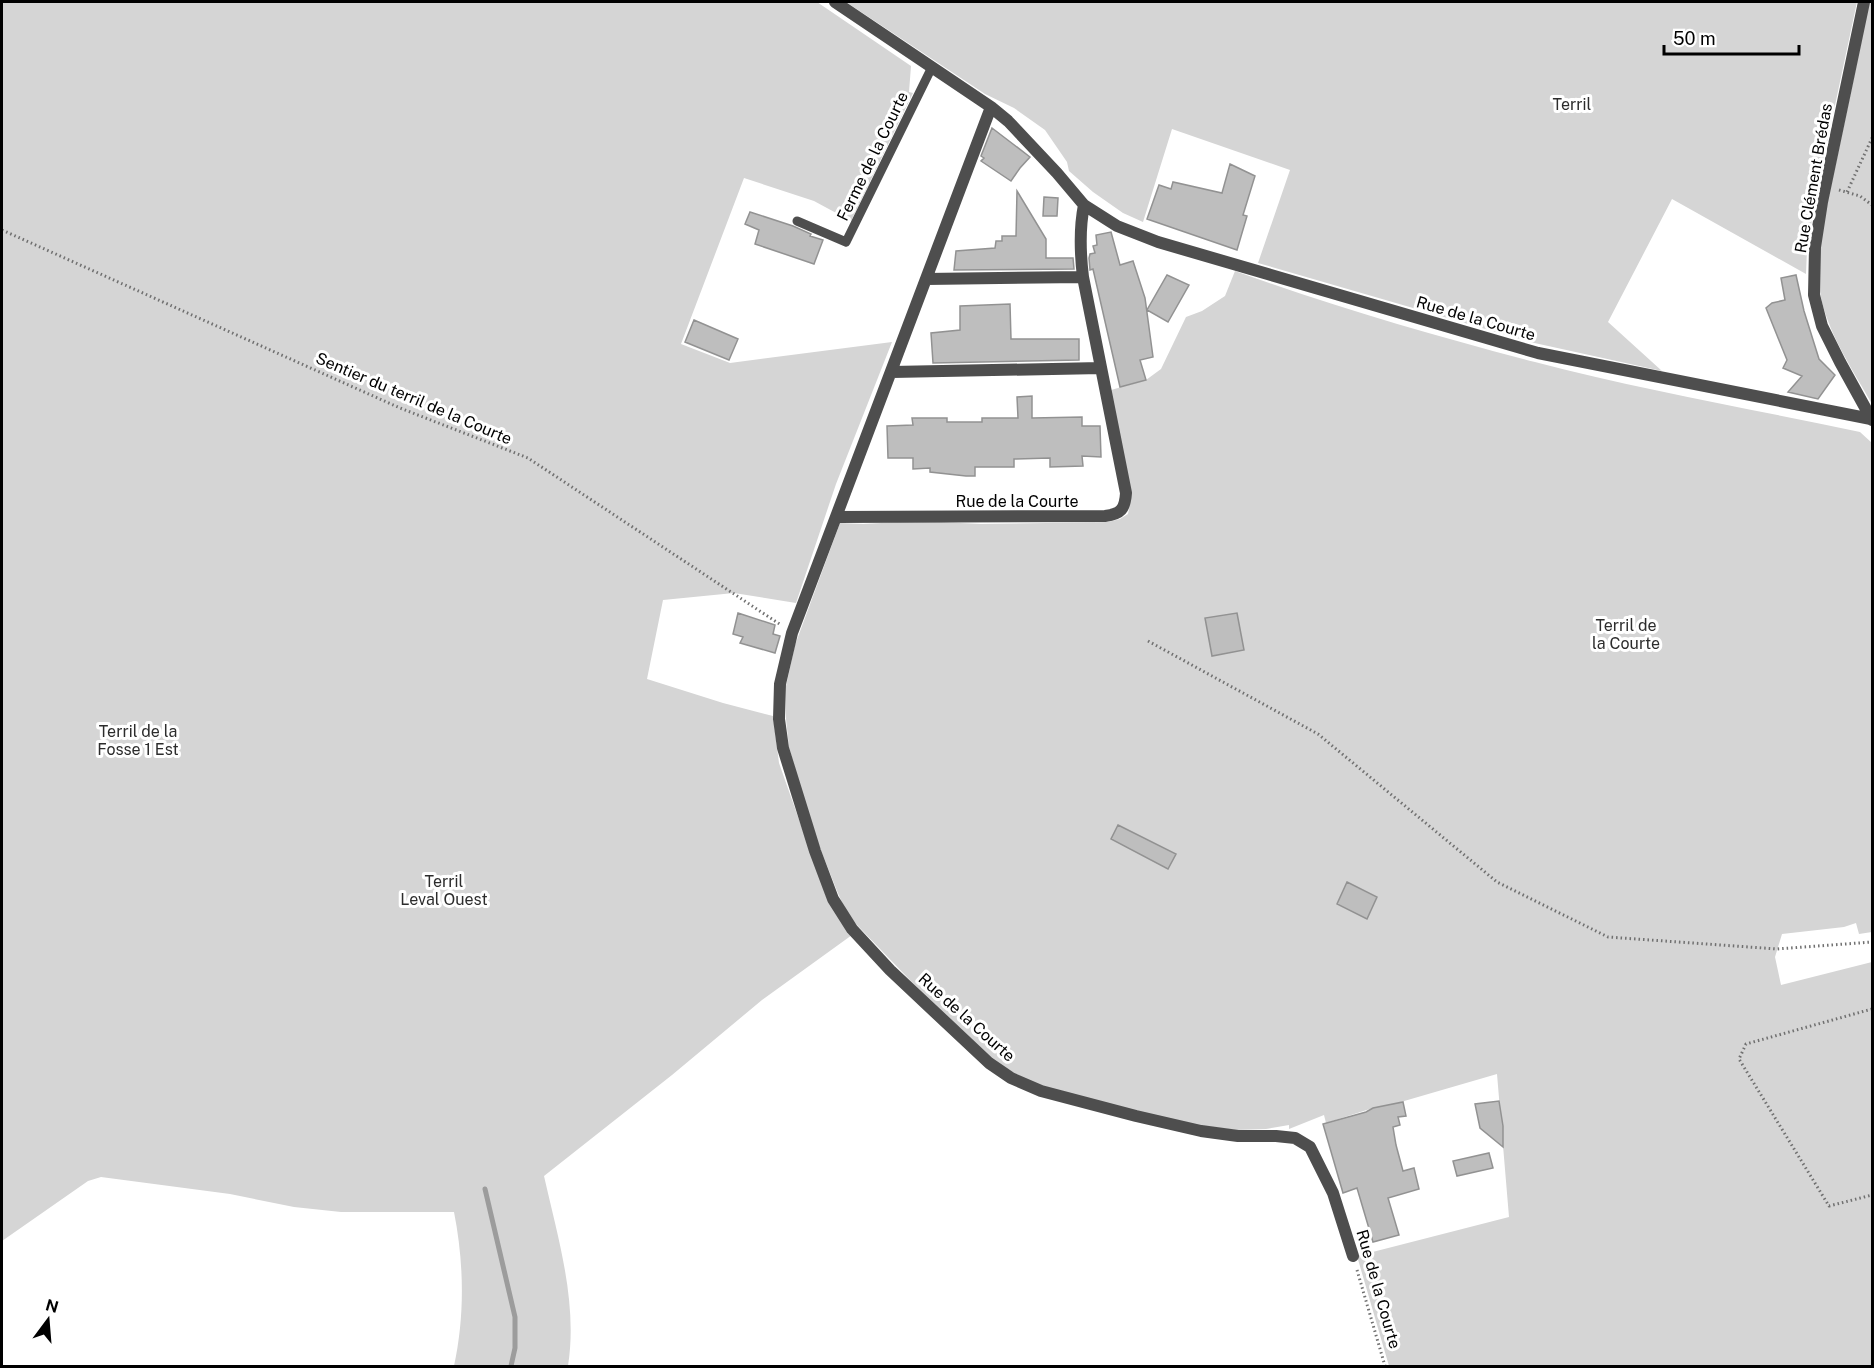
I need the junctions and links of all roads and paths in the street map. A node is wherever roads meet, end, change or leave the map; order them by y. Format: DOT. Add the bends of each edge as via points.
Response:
graph roads {
  1 [pos="835,2"];
  2 [pos="1864,2"];
  3 [pos="932,67"];
  4 [pos="991,107"];
  5 [pos="1872,138"];
  6 [pos="1825,186"];
  7 [pos="1847,192"];
  8 [pos="1084,205"];
  9 [pos="1872,205"];
  10 [pos="797,221"];
  11 [pos="2,230"];
  12 [pos="1083,277"];
  13 [pos="926,279"];
  14 [pos="1101,368"];
  15 [pos="892,372"];
  16 [pos="1872,419"];
  17 [pos="837,517"];
  18 [pos="792,633"];
  19 [pos="1148,641"];
  20 [pos="1872,942"];
  21 [pos="1872,1009"];
  22 [pos="1872,1195"];
  23 [pos="1353,1256"];
  24 [pos="1385,1366"];
  1 -- 3 [label="street, Rue de la Courte"];
  2 -- 6 [label="street, Rue Clément Brédas"];
  3 -- 4 [label="street, Rue de la Courte"];
  3 -- 10 [label="lane, Ferme de la Courte" via="846,242"];
  4 -- 8 [label="street, Rue de la Courte"];
  4 -- 13 [label="street, Rue de la Courte"];
  5 -- 7 [label="path"];
  6 -- 7 [label="path"];
  6 -- 16 [label="street, Rue Clément Brédas" via="1815,247 1814,295 1822,326"];
  7 -- 9 [label="path"];
  8 -- 12 [label="street, Rue de la Courte" via="1079,245"];
  8 -- 16 [label="street, Rue de la Courte" via="1117,226 1158,242 1538,353"];
  11 -- 18 [label="path, Sentier du terril de la Courte" via="400,408 528,458"];
  12 -- 13 [label="street"];
  12 -- 14 [label="street, Rue de la Courte"];
  13 -- 15 [label="street, Rue de la Courte"];
  14 -- 15 [label="street"];
  14 -- 17 [label="street, Rue de la Courte" via="1126,494 1122,511 1116,515"];
  15 -- 17 [label="street, Rue de la Courte"];
  17 -- 18 [label="street, Rue de la Courte"];
  18 -- 23 [label="street, Rue de la Courte" via="780,684 783,748 833,899 860,937 989,1064 1011,1078 1041,1091 1201,1131 1295,1138 1310,1147 1333,1193"];
  19 -- 20 [label="path" via="1318,734 1497,882 1608,937 1777,949"];
  21 -- 22 [label="path" via="1746,1044 1739,1059 1829,1206"];
  23 -- 24 [label="path, Rue de la Courte"];
}
